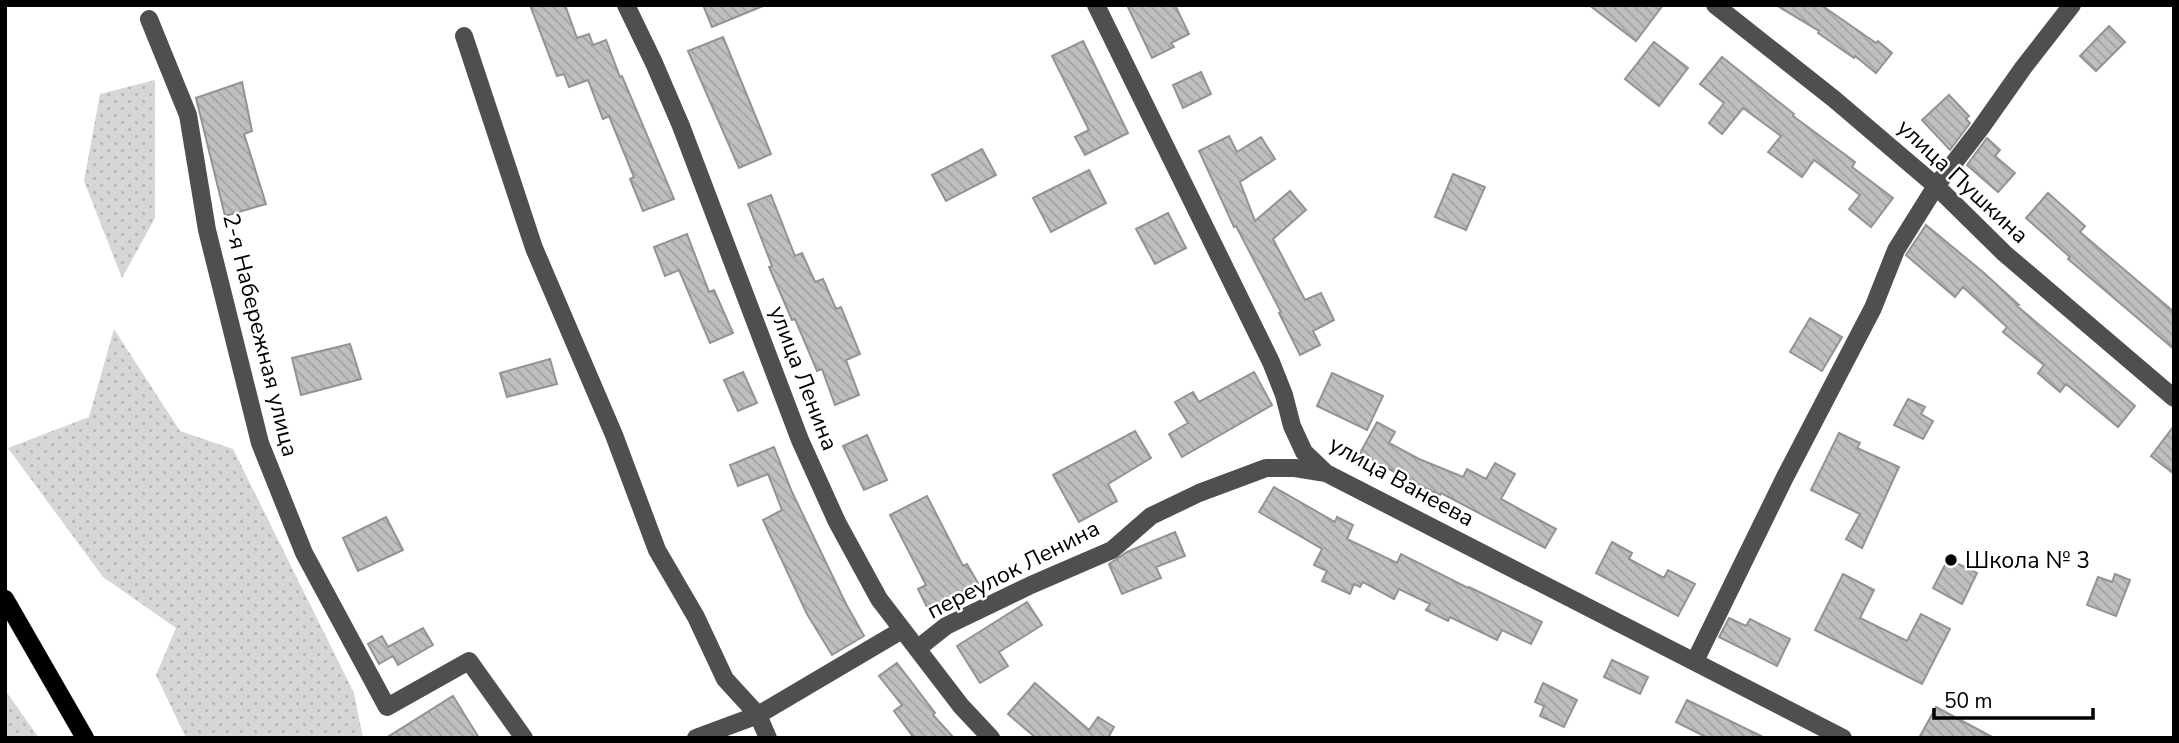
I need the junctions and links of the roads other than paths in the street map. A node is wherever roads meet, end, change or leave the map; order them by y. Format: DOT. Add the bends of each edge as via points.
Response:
graph roads {
  1 [pos="626,5"];
  2 [pos="1096,5"];
  3 [pos="1715,5"];
  4 [pos="2072,5"];
  5 [pos="149,19"];
  6 [pos="464,36"];
  7 [pos="1936,186"];
  8 [pos="2174,398"];
  9 [pos="1292,426"];
  10 [pos="1266,468"];
  11 [pos="1326,473"];
  12 [pos="5,599"];
  13 [pos="902,630"];
  14 [pos="917,649"];
  15 [pos="1695,661"];
  16 [pos="758,715"];
  17 [pos="85,738"];
  18 [pos="524,738"];
  19 [pos="696,738"];
  20 [pos="768,738"];
  21 [pos="991,738"];
  22 [pos="1843,738"];
  1 -- 13 [label="street, улица Ленина" via="681,127 800,440 857,562"];
  2 -- 9 [label="street, улица Ванеева" via="1270,362"];
  3 -- 7 [label="street, улица Пушкина"];
  4 -- 7 [label="street"];
  5 -- 18 [label="street, 2-я Набережная улица" via="188,115 207,230 260,443 304,553 387,707 469,661"];
  6 -- 16 [label="street" via="534,248 614,435 657,550 725,679"];
  7 -- 8 [label="street, улица Пушкина" via="2004,253"];
  7 -- 15 [label="street" via="1896,250 1873,308"];
  9 -- 10 [label="street" via="1290,446 1279,461"];
  9 -- 11 [label="street, улица Ванеева" via="1304,452"];
  10 -- 11 [label="street, переулок Ленина"];
  10 -- 14 [label="street, переулок Ленина" via="1151,516 1112,550 946,626"];
  11 -- 15 [label="street, улица Ванеева"];
  12 -- 17 [label="main road"];
  13 -- 14 [label="street, улица Ленина"];
  13 -- 16 [label="street"];
  14 -- 21 [label="street, улица Ленина"];
  15 -- 22 [label="street, улица Ванеева"];
  16 -- 19 [label="street"];
  16 -- 20 [label="street"];
}
